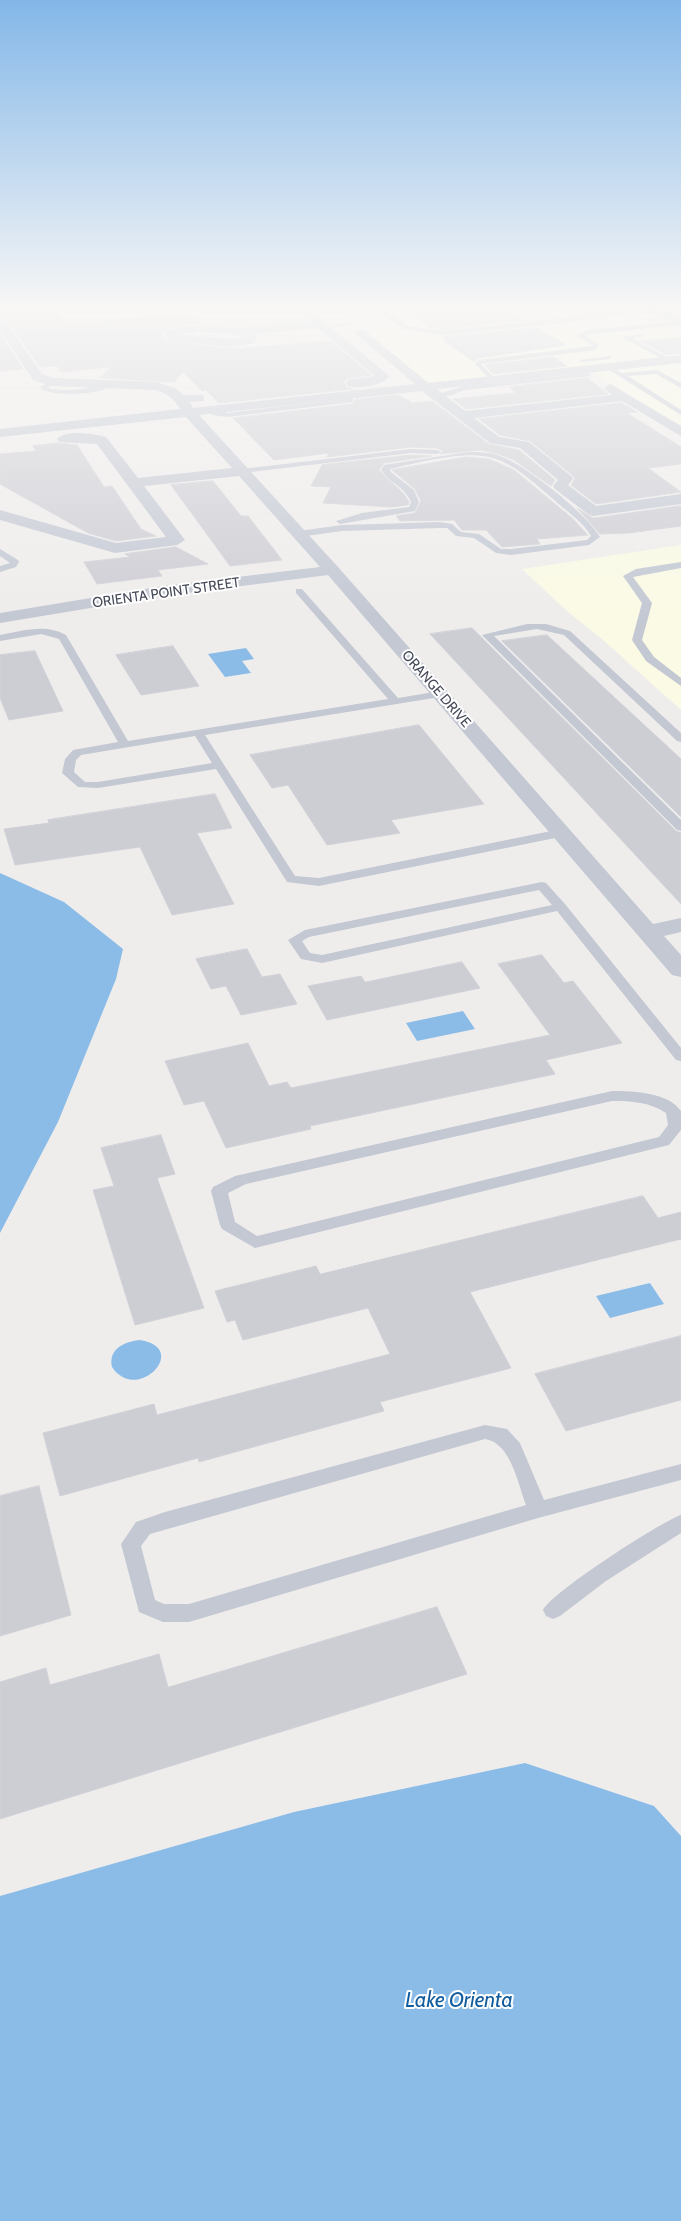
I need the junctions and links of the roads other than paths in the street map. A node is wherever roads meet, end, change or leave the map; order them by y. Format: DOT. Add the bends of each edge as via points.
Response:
graph roads {
  1 [pos="153,410"];
  2 [pos="188,410"];
  3 [pos="455,410"];
  4 [pos="510,410"];
  5 [pos="645,410"];
  6 [pos="462,415"];
  7 [pos="681,432"];
  8 [pos="0,433"];
  9 [pos="513,443"];
  10 [pos="0,446"];
  11 [pos="242,471"];
  12 [pos="133,483"];
  13 [pos="681,499"];
  14 [pos="0,515"];
  15 [pos="362,516"];
  16 [pos="375,528"];
  17 [pos="295,530"];
  18 [pos="0,552"];
  19 [pos="681,565"];
  20 [pos="0,568"];
  21 [pos="332,570"];
  22 [pos="298,591"];
  23 [pos="0,618"];
  24 [pos="0,638"];
  25 [pos="681,683"];
  26 [pos="440,694"];
  27 [pos="395,701"];
  28 [pos="198,732"];
  29 [pos="681,739"];
  30 [pos="124,744"];
  31 [pos="219,765"];
  32 [pos="681,827"];
  33 [pos="561,833"];
  34 [pos="560,907"];
  35 [pos="681,925"];
  36 [pos="648,932"];
  37 [pos="681,970"];
  38 [pos="681,1057"];
  39 [pos="677,1110"];
  40 [pos="681,1472"];
  41 [pos="538,1510"];
  42 [pos="681,1523"];
  43 [pos="553,1610"];
  1 -- 8 [label="street"];
  2 -- 11 [label="street, ORANGE DRIVE"];
  3 -- 6 [label="street"];
  4 -- 6 [label="street"];
  5 -- 7 [label="street"];
  6 -- 9 [label="street" via="494,440"];
  9 -- 11 [label="lane" via="438,452 411,451"];
  9 -- 13 [label="street" via="524,445 566,479 560,486 593,511"];
  10 -- 12 [label="street" via="65,439 101,440"];
  11 -- 12 [label="street"];
  11 -- 17 [label="street, ORANGE DRIVE"];
  12 -- 14 [label="street" via="177,540 115,548"];
  15 -- 16 [label="lane"];
  15 -- 16 [label="lane" via="412,509 415,502 411,493 388,474 387,467 458,456 490,455 512,465 585,524 596,537 589,542 511,552 499,551 476,536 459,534 449,526"];
  15 -- 17 [label="lane"];
  16 -- 17 [label="lane"];
  17 -- 21 [label="street, ORANGE DRIVE"];
  18 -- 20 [label="lane" via="15,562"];
  19 -- 25 [label="lane" via="628,576 647,603 637,640 650,659"];
  21 -- 23 [label="street, ORIENTA POINT STREET" via="163,591"];
  21 -- 26 [label="street, ORANGE DRIVE"];
  22 -- 27 [label="lane"];
  24 -- 30 [label="lane" via="47,632 57,632 63,637"];
  26 -- 27 [label="lane"];
  26 -- 33 [label="street, ORANGE DRIVE"];
  27 -- 28 [label="lane"];
  28 -- 30 [label="lane"];
  28 -- 31 [label="lane"];
  29 -- 32 [label="lane" via="567,633 550,626 525,626 487,635"];
  30 -- 31 [label="lane" via="77,752 71,759 68,773 82,785 98,785"];
  31 -- 33 [label="lane" via="290,879 304,882 319,882"];
  33 -- 36 [label="street, ORANGE DRIVE"];
  34 -- 34 [label="lane" via="322,959 306,956 295,940 305,934 538,886 542,886"];
  34 -- 38 [label="lane"];
  35 -- 36 [label="street"];
  36 -- 37 [label="street, ORANGE DRIVE"];
  39 -- 39 [label="lane" via="641,1096 612,1096 241,1180 218,1191 228,1225 255,1242 664,1141 676,1126"];
  40 -- 41 [label="lane"];
  41 -- 41 [label="lane" via="189,1613 163,1613 146,1606 131,1544 143,1528 165,1520 485,1432 500,1434 513,1448"];
  42 -- 43 [label="lane" via="581,1586"];
}
